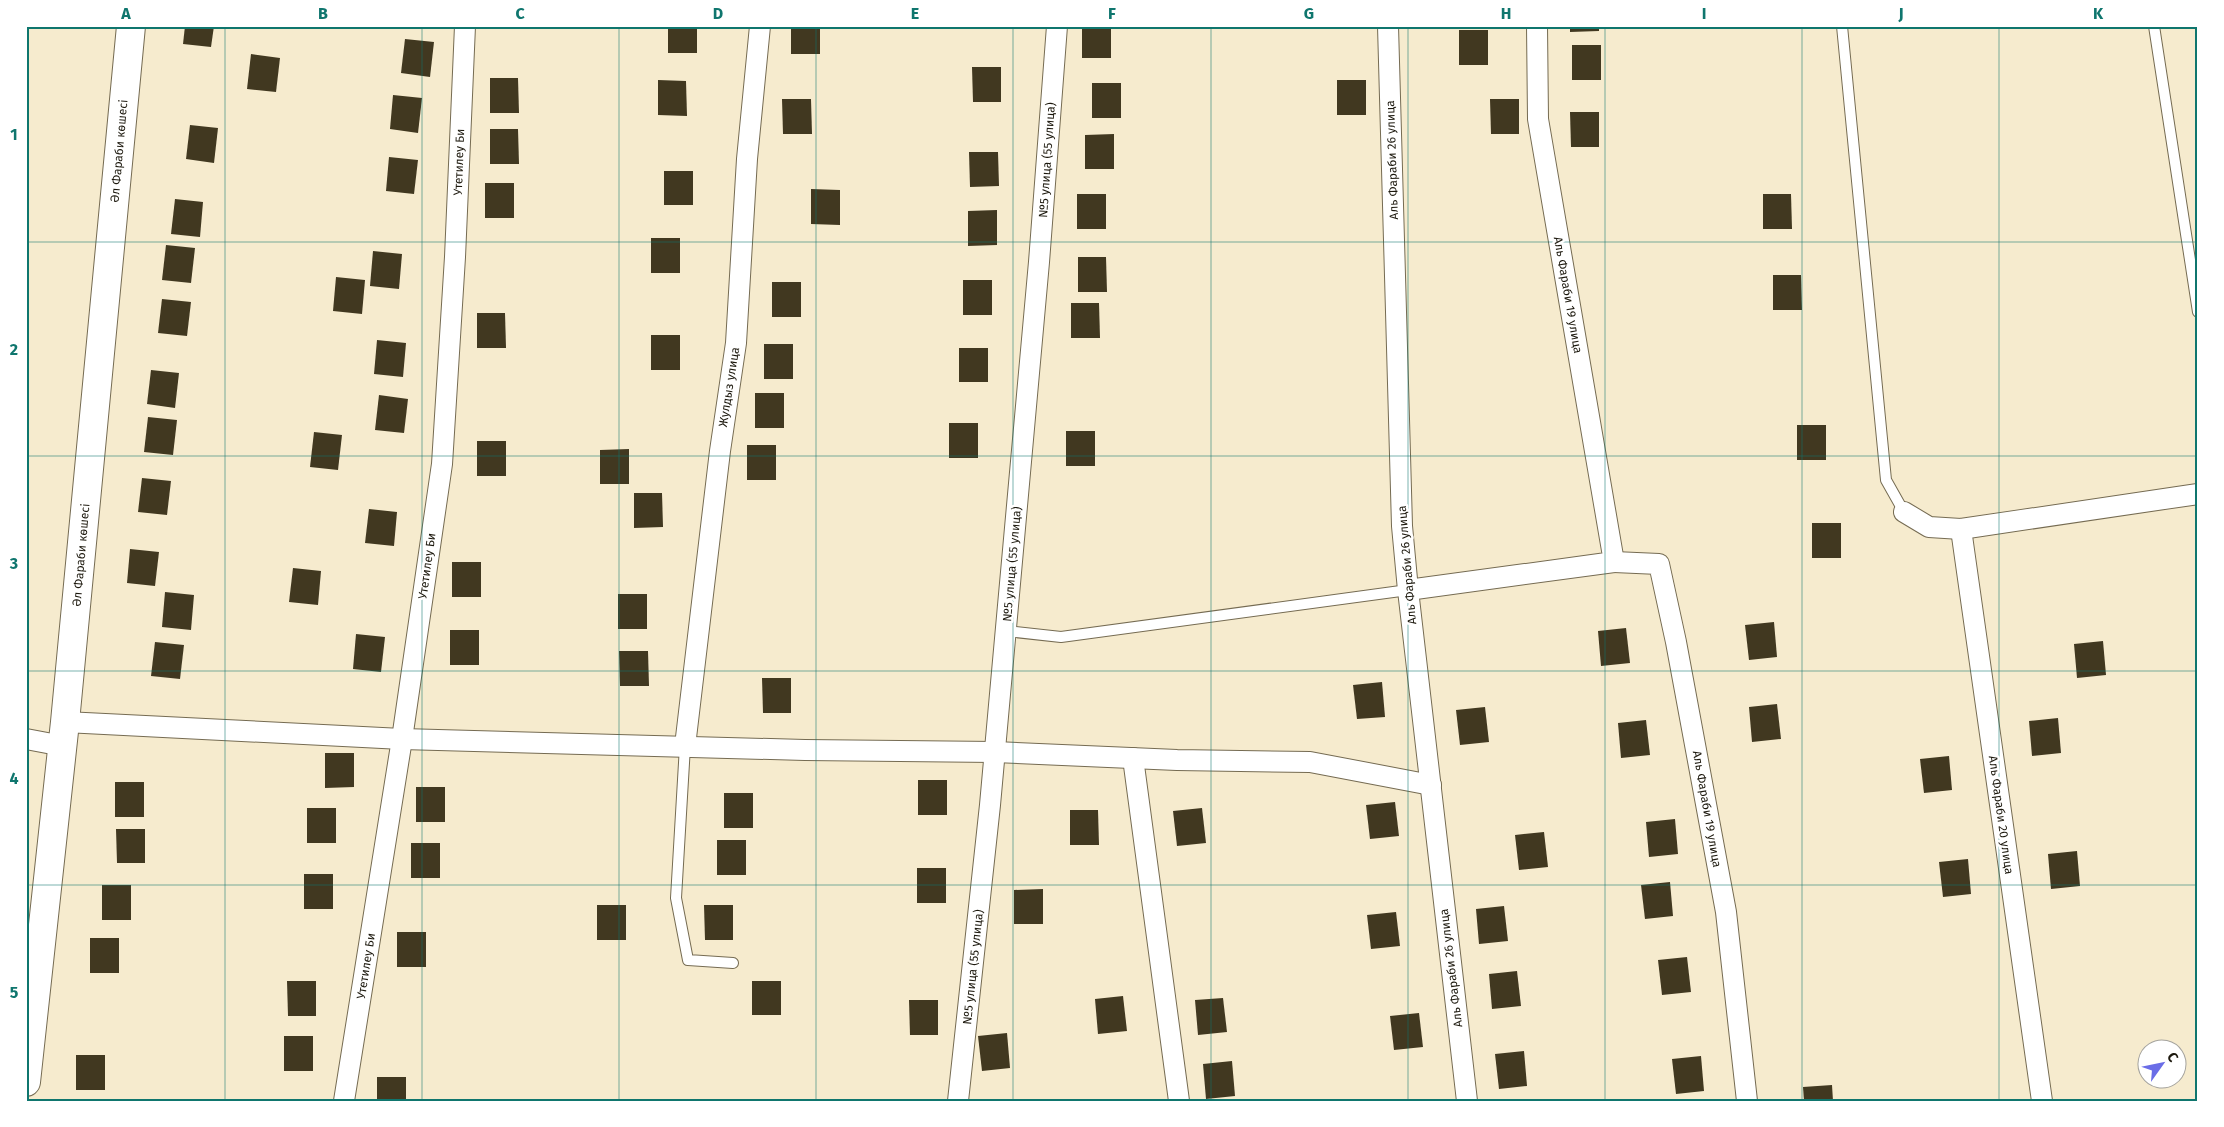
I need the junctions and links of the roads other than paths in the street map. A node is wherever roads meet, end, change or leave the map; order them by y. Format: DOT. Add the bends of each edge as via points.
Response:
graph roads {
  1 [pos="131,26"];
  2 [pos="465,26"];
  3 [pos="760,26"];
  4 [pos="1057,26"];
  5 [pos="1388,26"];
  6 [pos="1537,26"];
  7 [pos="1842,26"];
  8 [pos="2154,26"];
  9 [pos="2198,312"];
  10 [pos="2198,494"];
  11 [pos="1904,512"];
  12 [pos="1961,529"];
  13 [pos="1614,562"];
  14 [pos="1408,590"];
  15 [pos="1006,631"];
  16 [pos="64,734"];
  17 [pos="26,739"];
  18 [pos="402,739"];
  19 [pos="685,746"];
  20 [pos="995,752"];
  21 [pos="1133,758"];
  22 [pos="1431,785"];
  23 [pos="733,963"];
  24 [pos="26,1082"];
  25 [pos="344,1101"];
  26 [pos="958,1101"];
  27 [pos="1179,1101"];
  28 [pos="1467,1101"];
  29 [pos="1748,1101"];
  30 [pos="2042,1101"];
  1 -- 16 [label="street, Әл Фараби көшесі"];
  2 -- 18 [label="street, Утетилеу Би" via="442,464"];
  3 -- 19 [label="street, Жулдыз улица" via="747,160 736,344 720,450"];
  4 -- 15 [label="street, №5 улица (55 улица)"];
  5 -- 14 [label="street, Аль Фараби 26 улица" via="1402,526"];
  6 -- 13 [label="street, Аль Фараби 19 улица" via="1538,119"];
  7 -- 11 [label="lane" via="1886,480"];
  8 -- 9 [label="lane"];
  10 -- 12 [label="street"];
  11 -- 12 [label="street" via="1929,527"];
  12 -- 30 [label="street, Аль Фараби 20 улица"];
  13 -- 14 [label="street, Аль Фараби 19 улица"];
  13 -- 29 [label="street, Аль Фараби 19 улица" via="1659,564 1726,912"];
  14 -- 15 [label="lane" via="1061,636"];
  14 -- 22 [label="street, Аль Фараби 26 улица"];
  15 -- 20 [label="street, №5 улица (55 улица)"];
  16 -- 17 [label="street"];
  16 -- 18 [label="street"];
  16 -- 24 [label="street, Әл Фараби көшесі"];
  18 -- 19 [label="street"];
  18 -- 25 [label="street, Утетилеу Би"];
  19 -- 20 [label="street"];
  19 -- 23 [label="lane" via="676,898 688,960"];
  20 -- 21 [label="street"];
  20 -- 26 [label="street, №5 улица (55 улица)"];
  21 -- 22 [label="street" via="1310,762"];
  21 -- 27 [label="street"];
  22 -- 28 [label="street, Аль Фараби 26 улица"];
}
